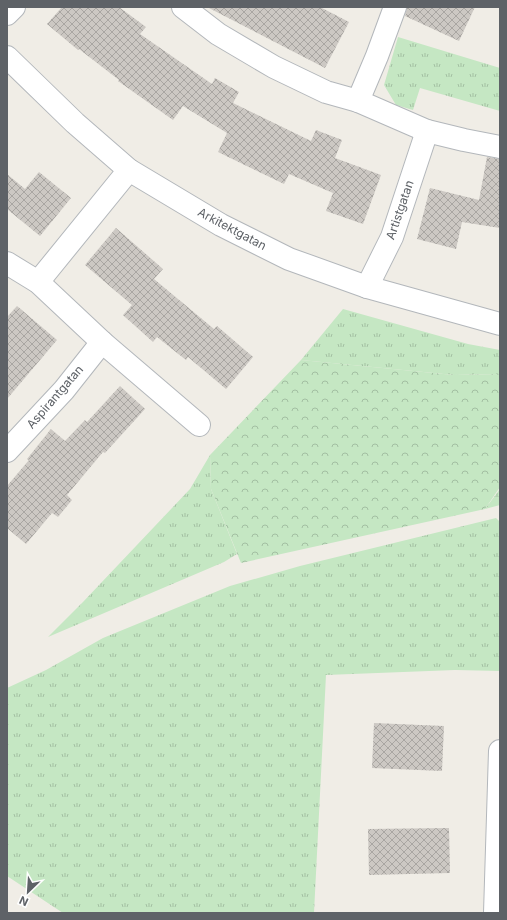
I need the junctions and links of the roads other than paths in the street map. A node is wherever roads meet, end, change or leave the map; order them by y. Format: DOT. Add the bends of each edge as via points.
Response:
graph roads {
  1 [pos="14,7"];
  2 [pos="183,7"];
  3 [pos="395,7"];
  4 [pos="7,14"];
  5 [pos="7,57"];
  6 [pos="358,101"];
  7 [pos="427,130"];
  8 [pos="500,147"];
  9 [pos="129,170"];
  10 [pos="7,263"];
  11 [pos="38,282"];
  12 [pos="367,287"];
  13 [pos="500,324"];
  14 [pos="102,342"];
  15 [pos="199,425"];
  16 [pos="7,451"];
  17 [pos="500,752"];
  18 [pos="495,913"];
  1 -- 4 [label="street"];
  2 -- 6 [label="street" via="218,34 274,67 326,92"];
  3 -- 6 [label="street"];
  5 -- 9 [label="street, Arkitektgatan"];
  6 -- 7 [label="street"];
  7 -- 8 [label="street"];
  7 -- 12 [label="street, Artistgatan" via="392,237"];
  9 -- 11 [label="street"];
  9 -- 12 [label="street, Arkitektgatan" via="221,225 289,259"];
  10 -- 11 [label="street"];
  11 -- 14 [label="street"];
  12 -- 13 [label="street, Arkitektgatan"];
  14 -- 15 [label="street"];
  14 -- 16 [label="street, Aspirantgatan" via="64,390"];
  17 -- 18 [label="street"];
}
